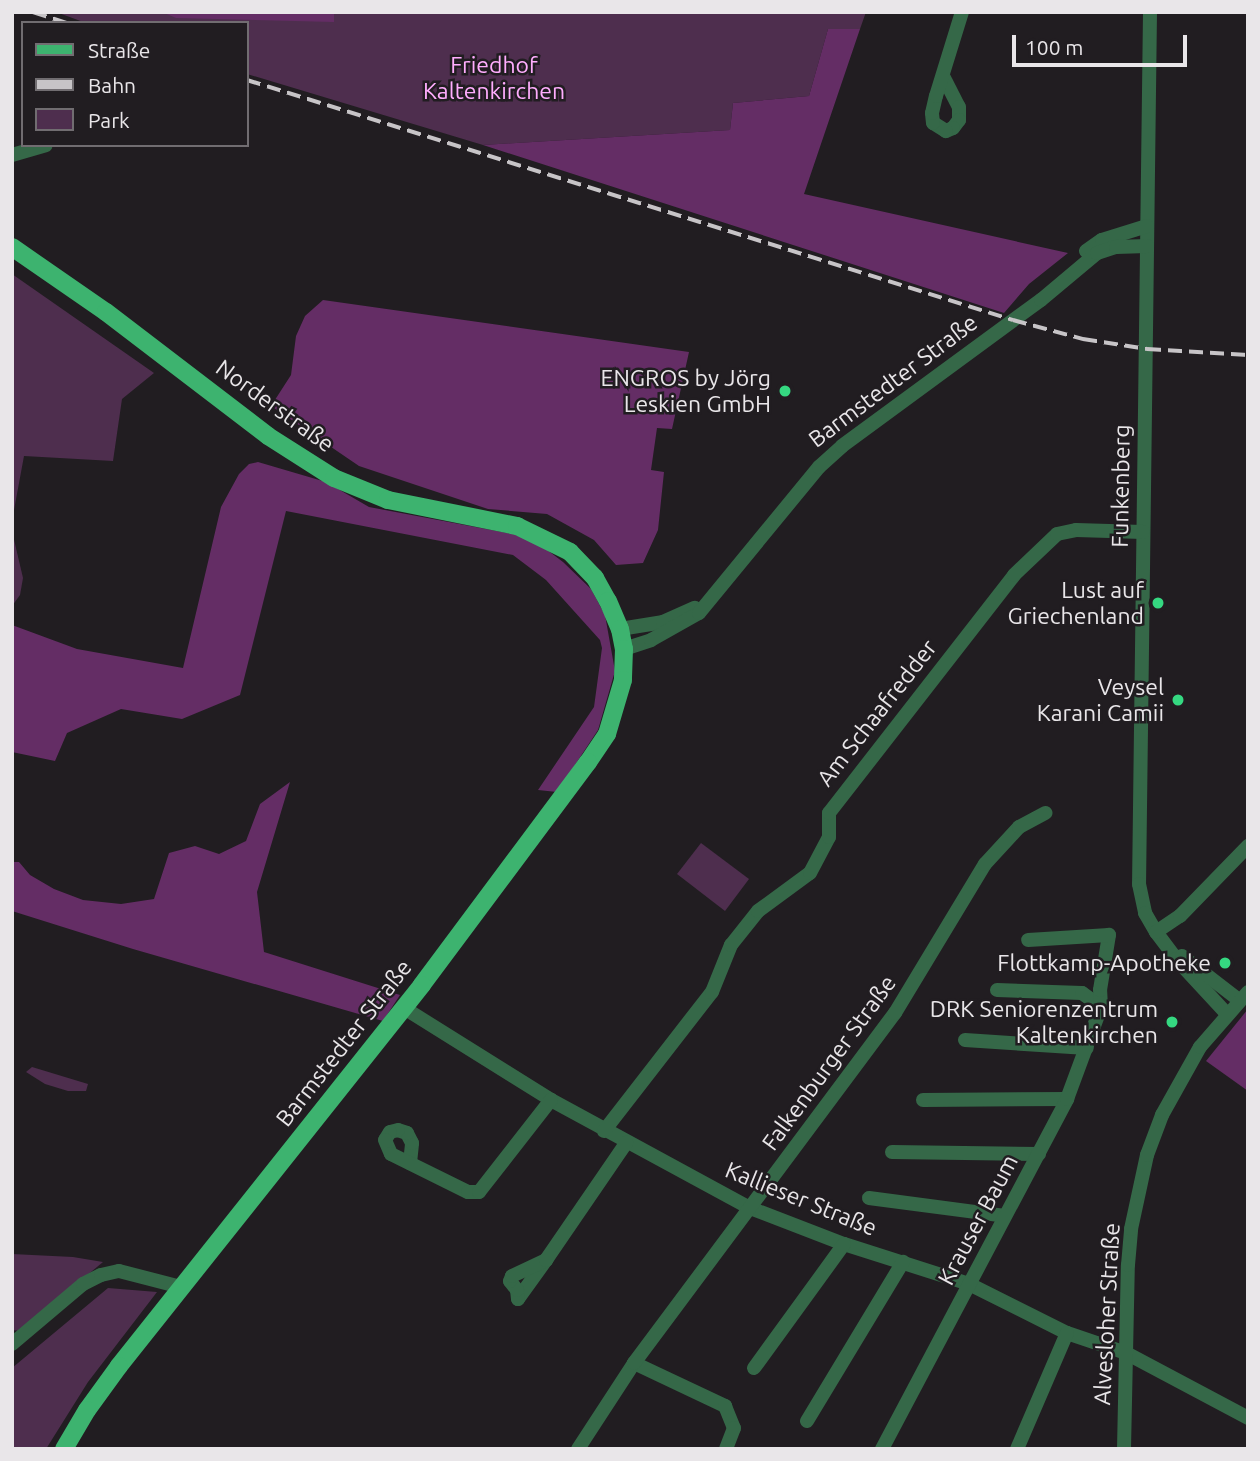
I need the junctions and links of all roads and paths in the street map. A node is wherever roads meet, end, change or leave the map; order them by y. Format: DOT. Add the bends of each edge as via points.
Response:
graph roads {
  1 [pos="962,12"];
  2 [pos="1150,12"];
  3 [pos="943,76"];
  4 [pos="39,147"];
  5 [pos="12,155"];
  6 [pos="1147,226"];
  7 [pos="1147,246"];
  8 [pos="12,247"];
  9 [pos="1060,281"];
  10 [pos="1143,532"];
  11 [pos="714,597"];
  12 [pos="620,629"];
  13 [pos="624,649"];
  14 [pos="1045,813"];
  15 [pos="1248,846"];
  16 [pos="1156,932"];
  17 [pos="1028,940"];
  18 [pos="1172,951"];
  19 [pos="997,990"];
  20 [pos="1244,996"];
  21 [pos="1101,1007"];
  22 [pos="404,1008"];
  23 [pos="1227,1014"];
  24 [pos="965,1041"];
  25 [pos="1087,1048"];
  26 [pos="1066,1099"];
  27 [pos="551,1100"];
  28 [pos="923,1100"];
  29 [pos="604,1131"];
  30 [pos="626,1143"];
  31 [pos="892,1152"];
  32 [pos="1039,1154"];
  33 [pos="410,1163"];
  34 [pos="869,1198"];
  35 [pos="750,1208"];
  36 [pos="1005,1216"];
  37 [pos="844,1244"];
  38 [pos="546,1260"];
  39 [pos="903,1262"];
  40 [pos="969,1284"];
  41 [pos="181,1287"];
  42 [pos="1067,1333"];
  43 [pos="12,1344"];
  44 [pos="1126,1353"];
  45 [pos="634,1363"];
  46 [pos="754,1368"];
  47 [pos="1248,1418"];
  48 [pos="807,1421"];
  49 [pos="64,1449"];
  50 [pos="578,1449"];
  51 [pos="726,1449"];
  52 [pos="882,1449"];
  53 [pos="1017,1449"];
  54 [pos="1124,1449"];
  1 -- 3 [label="street"];
  2 -- 6 [label="street, Funkenberg"];
  4 -- 5 [label="street"];
  6 -- 7 [label="street, Funkenberg"];
  6 -- 9 [label="street, Barmstedter Straße" via="1102,240"];
  7 -- 9 [label="street, Barmstedter Straße" via="1097,253"];
  7 -- 10 [label="street, Funkenberg"];
  8 -- 12 [label="main road, Norderstraße" via="106,312 268,436 334,478 388,500 517,526 570,552 595,578"];
  9 -- 11 [label="street, Barmstedter Straße" via="819,467"];
  10 -- 16 [label="street, Funkenberg" via="1139,884 1145,913"];
  10 -- 29 [label="street, Am Schaafredder" via="1076,530 1057,534 1014,575 829,813 829,837 810,873 758,911 731,945 712,992"];
  11 -- 12 [label="street, Barmstedter Straße" via="663,622"];
  11 -- 13 [label="street, Barmstedter Straße" via="683,625"];
  12 -- 13 [label="main road, Barmstedter Straße"];
  13 -- 22 [label="main road, Barmstedter Straße" via="622,681 607,734"];
  14 -- 35 [label="street, Falkenburger Straße" via="1019,827 985,864 895,1013"];
  15 -- 16 [label="street" via="1180,916"];
  16 -- 18 [label="street, Funkenberg"];
  17 -- 21 [label="street, Krauser Baum" via="1109,935"];
  18 -- 20 [label="street, Funkenberg"];
  18 -- 23 [label="street, Funkenberg"];
  19 -- 21 [label="street" via="1082,993"];
  20 -- 23 [label="street, Alvesloher Straße"];
  21 -- 25 [label="street, Krauser Baum"];
  22 -- 27 [label="street, Kallieser Straße"];
  22 -- 41 [label="main road, Barmstedter Straße"];
  23 -- 44 [label="street, Alvesloher Straße" via="1179,1083 1147,1155 1131,1230"];
  24 -- 25 [label="street"];
  25 -- 26 [label="street, Krauser Baum"];
  26 -- 28 [label="street"];
  26 -- 32 [label="street, Krauser Baum"];
  27 -- 29 [label="street, Kallieser Straße"];
  27 -- 33 [label="street" via="479,1192 468,1192"];
  29 -- 30 [label="street, Kallieser Straße"];
  30 -- 35 [label="street, Kallieser Straße"];
  30 -- 38 [label="street"];
  31 -- 32 [label="street"];
  32 -- 36 [label="street, Krauser Baum"];
  34 -- 36 [label="street"];
  35 -- 37 [label="street, Kallieser Straße"];
  35 -- 45 [label="street, Falkenburger Straße"];
  36 -- 40 [label="street, Krauser Baum"];
  37 -- 39 [label="street, Kallieser Straße"];
  37 -- 46 [label="street"];
  39 -- 40 [label="street, Kallieser Straße"];
  39 -- 48 [label="street"];
  40 -- 42 [label="street, Kallieser Straße"];
  40 -- 52 [label="street, Krauser Baum"];
  41 -- 43 [label="street" via="119,1271 101,1275 83,1284"];
  41 -- 49 [label="main road, Barmstedter Straße" via="87,1410"];
  42 -- 44 [label="street, Kallieser Straße"];
  42 -- 53 [label="street"];
  44 -- 47 [label="street, Kallieser Straße"];
  44 -- 54 [label="street, Alvesloher Straße"];
  45 -- 50 [label="street, Falkenburger Straße"];
  45 -- 51 [label="street" via="725,1406 734,1428"];
}
